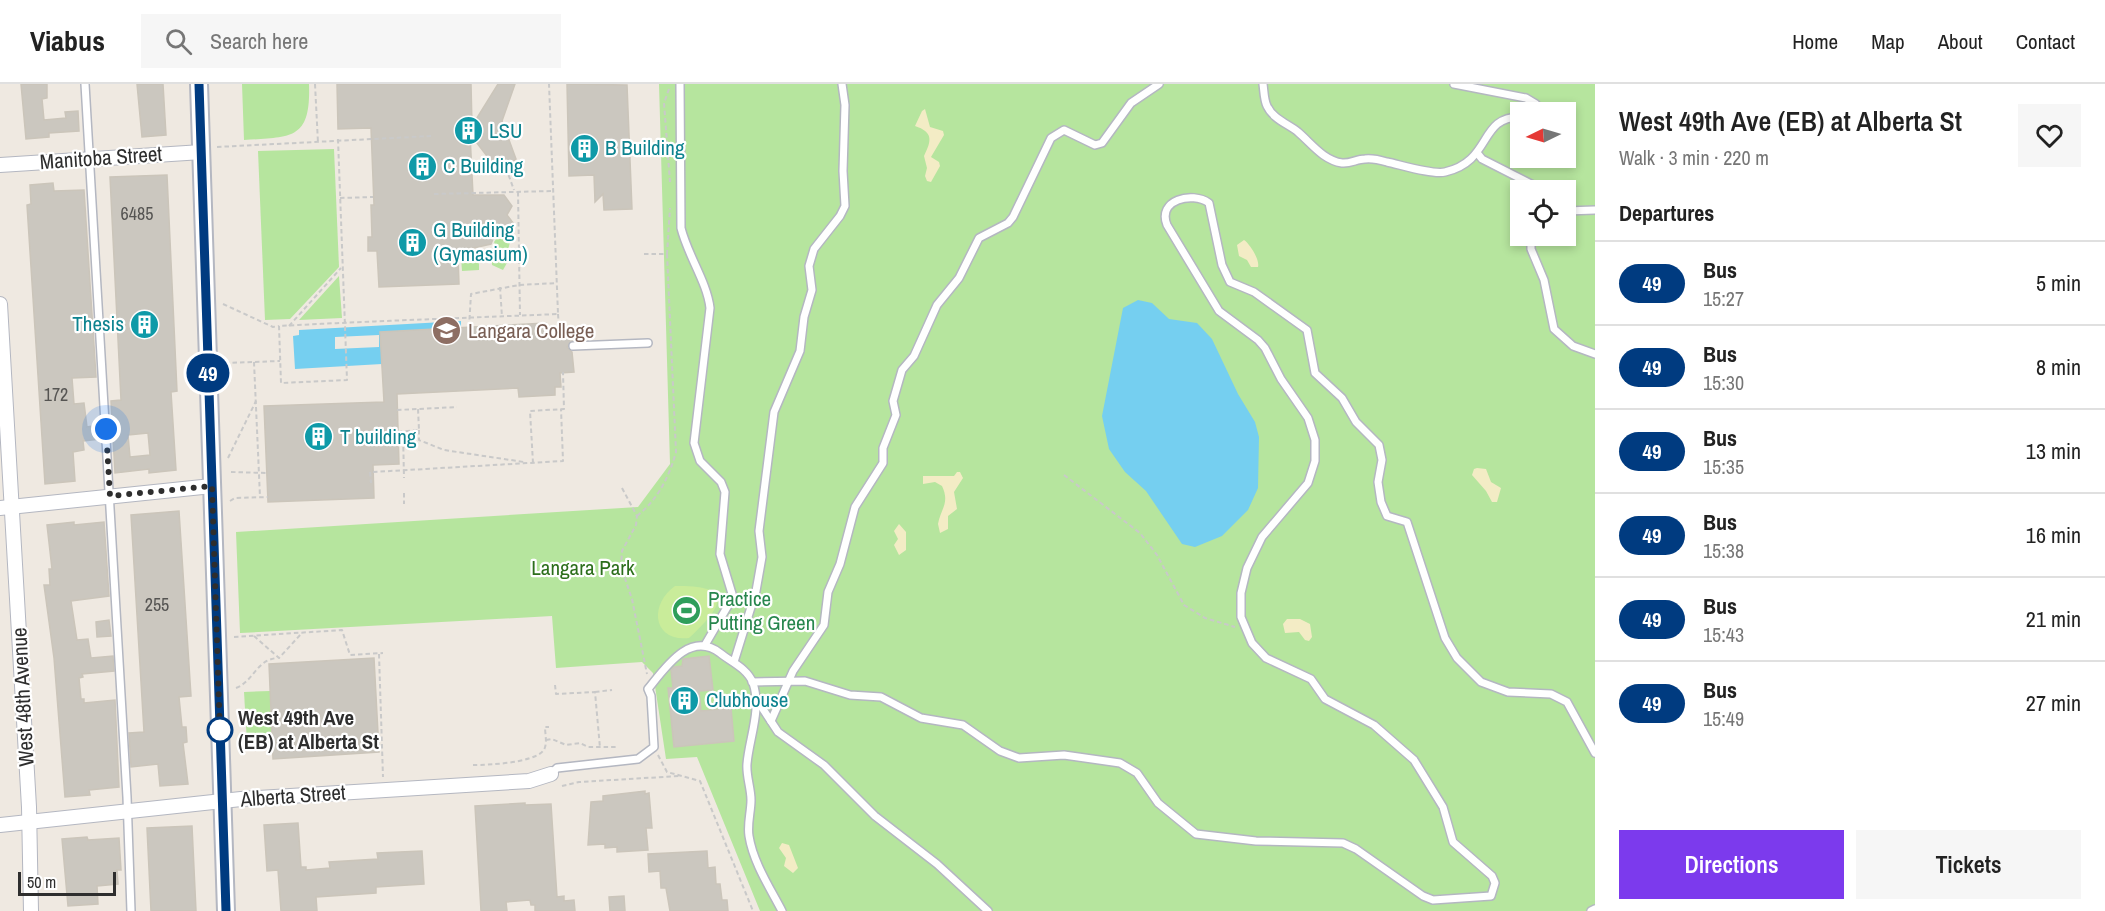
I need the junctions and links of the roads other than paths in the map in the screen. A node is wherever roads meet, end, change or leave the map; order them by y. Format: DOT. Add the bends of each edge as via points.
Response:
graph roads {
  1 [pos="85,84"];
  2 [pos="199,84"];
  3 [pos="680,84"];
  4 [pos="842,84"];
  5 [pos="1160,84"];
  6 [pos="1263,84"];
  7 [pos="1454,84"];
  8 [pos="1533,102"];
  9 [pos="1510,117"];
  10 [pos="210,150"];
  11 [pos="1478,154"];
  12 [pos="90,159"];
  13 [pos="0,165"];
  14 [pos="1523,180"];
  15 [pos="1595,210"];
  16 [pos="1576,211"];
  17 [pos="1531,246"];
  18 [pos="0,304"];
  19 [pos="648,343"];
  20 [pos="573,346"];
  21 [pos="1595,354"];
  22 [pos="212,486"];
  23 [pos="110,496"];
  24 [pos="6,507"];
  25 [pos="705,645"];
  26 [pos="734,662"];
  27 [pos="752,682"];
  28 [pos="790,683"];
  29 [pos="755,696"];
  30 [pos="771,721"];
  31 [pos="1595,753"];
  32 [pos="551,774"];
  33 [pos="222,801"];
  34 [pos="127,811"];
  35 [pos="30,822"];
  36 [pos="0,825"];
  37 [pos="31,911"];
  38 [pos="131,911"];
  39 [pos="226,911"];
  40 [pos="782,911"];
  41 [pos="988,911"];
  1 -- 12 [label="lane"];
  2 -- 10 [label="street"];
  3 -- 25 [label="lane" via="681,228 710,308 694,443 700,461 721,482 725,492 720,554 733,597"];
  4 -- 26 [label="lane" via="845,206 814,249 809,266 812,290 800,351 774,412 759,531 762,557 756,591"];
  5 -- 28 [label="lane" via="1131,103 1102,143 1095,145 1064,130 1052,138 1013,218 979,238 959,278 937,305 914,356 902,370 893,400 896,415 883,448 883,464 855,507 828,592 824,625 801,656"];
  6 -- 11 [label="lane" via="1271,113 1331,159 1344,163 1378,160 1443,173"];
  7 -- 8 [label="lane"];
  9 -- 11 [label="lane" via="1496,122"];
  10 -- 12 [label="street, Manitoba Street"];
  10 -- 22 [label="street"];
  11 -- 14 [label="lane"];
  12 -- 13 [label="street, Manitoba Street"];
  12 -- 23 [label="lane"];
  15 -- 16 [label="lane"];
  17 -- 21 [label="lane" via="1544,280 1554,329 1573,346"];
  18 -- 24 [label="street, West 48th Avenue"];
  19 -- 20 [label="lane"];
  22 -- 23 [label="street"];
  22 -- 33 [label="street"];
  23 -- 24 [label="street"];
  23 -- 34 [label="lane"];
  24 -- 35 [label="street, West 48th Avenue"];
  25 -- 26 [label="lane"];
  25 -- 32 [label="lane" via="674,657 648,688 654,747 638,759 557,768"];
  26 -- 27 [label="lane"];
  27 -- 28 [label="lane"];
  27 -- 29 [label="lane"];
  28 -- 30 [label="lane"];
  28 -- 31 [label="lane" via="806,681 850,695 881,697 921,718 963,725 1019,758 1064,755 1120,763 1137,773 1158,803 1196,834 1342,843 1433,900 1491,896 1495,891 1492,876 1453,842 1443,807 1414,760 1374,725 1325,699 1311,679 1266,658 1248,635 1241,617 1247,568 1262,537 1308,483 1314,468 1315,441 1308,418 1265,348 1219,311 1167,225 1167,208 1184,198 1199,198 1209,203 1222,265 1230,282 1254,292 1307,330 1315,373 1342,398 1356,422 1379,445 1381,502 1387,516 1407,522 1412,531 1445,638 1457,658 1481,682 1508,692 1551,694 1567,702"];
  29 -- 30 [label="lane"];
  29 -- 40 [label="lane" via="754,733 747,763 751,798 749,837"];
  30 -- 41 [label="lane" via="783,736 824,765 875,816 937,864"];
  32 -- 33 [label="street, Alberta Street" via="530,781"];
  33 -- 34 [label="street, Alberta Street"];
  33 -- 39 [label="street"];
  34 -- 35 [label="street, Alberta Street"];
  34 -- 38 [label="lane"];
  35 -- 36 [label="street, Alberta Street"];
  35 -- 37 [label="street, West 48th Avenue"];
}
